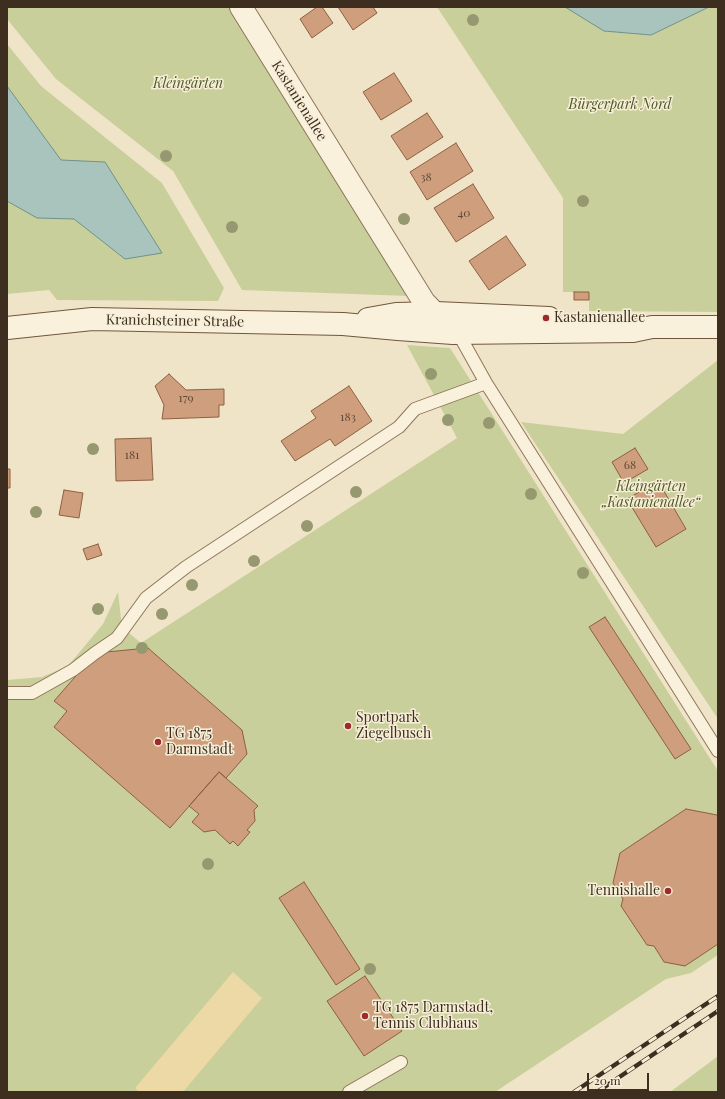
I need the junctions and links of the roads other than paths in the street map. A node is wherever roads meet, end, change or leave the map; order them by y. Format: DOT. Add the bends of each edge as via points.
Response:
graph roads {
  1 [pos="241,7"];
  2 [pos="436,313"];
  3 [pos="343,324"];
  4 [pos="652,327"];
  5 [pos="718,327"];
  6 [pos="7,328"];
  7 [pos="453,333"];
  8 [pos="486,383"];
  9 [pos="7,693"];
  10 [pos="718,751"];
  11 [pos="401,1062"];
  12 [pos="349,1092"];
  1 -- 2 [label="main road, Kastanienallee" via="424,302"];
  2 -- 3 [label="main road, Kranichsteiner Straße" via="396,314"];
  2 -- 4 [label="main road, Kranichsteiner Straße" via="630,322"];
  2 -- 7 [label="main road, Kastanienallee"];
  3 -- 6 [label="main road, Kranichsteiner Straße" via="92,319"];
  3 -- 7 [label="main road, Kranichsteiner Straße"];
  4 -- 5 [label="main road, Kranichsteiner Straße"];
  4 -- 7 [label="main road, Kranichsteiner Straße" via="633,331"];
  7 -- 8 [label="lane" via="462,340"];
  8 -- 9 [label="lane" via="415,409 399,427 186,567 146,598 117,638 73,670 32,693"];
  8 -- 10 [label="lane"];
  11 -- 12 [label="lane"];
}
